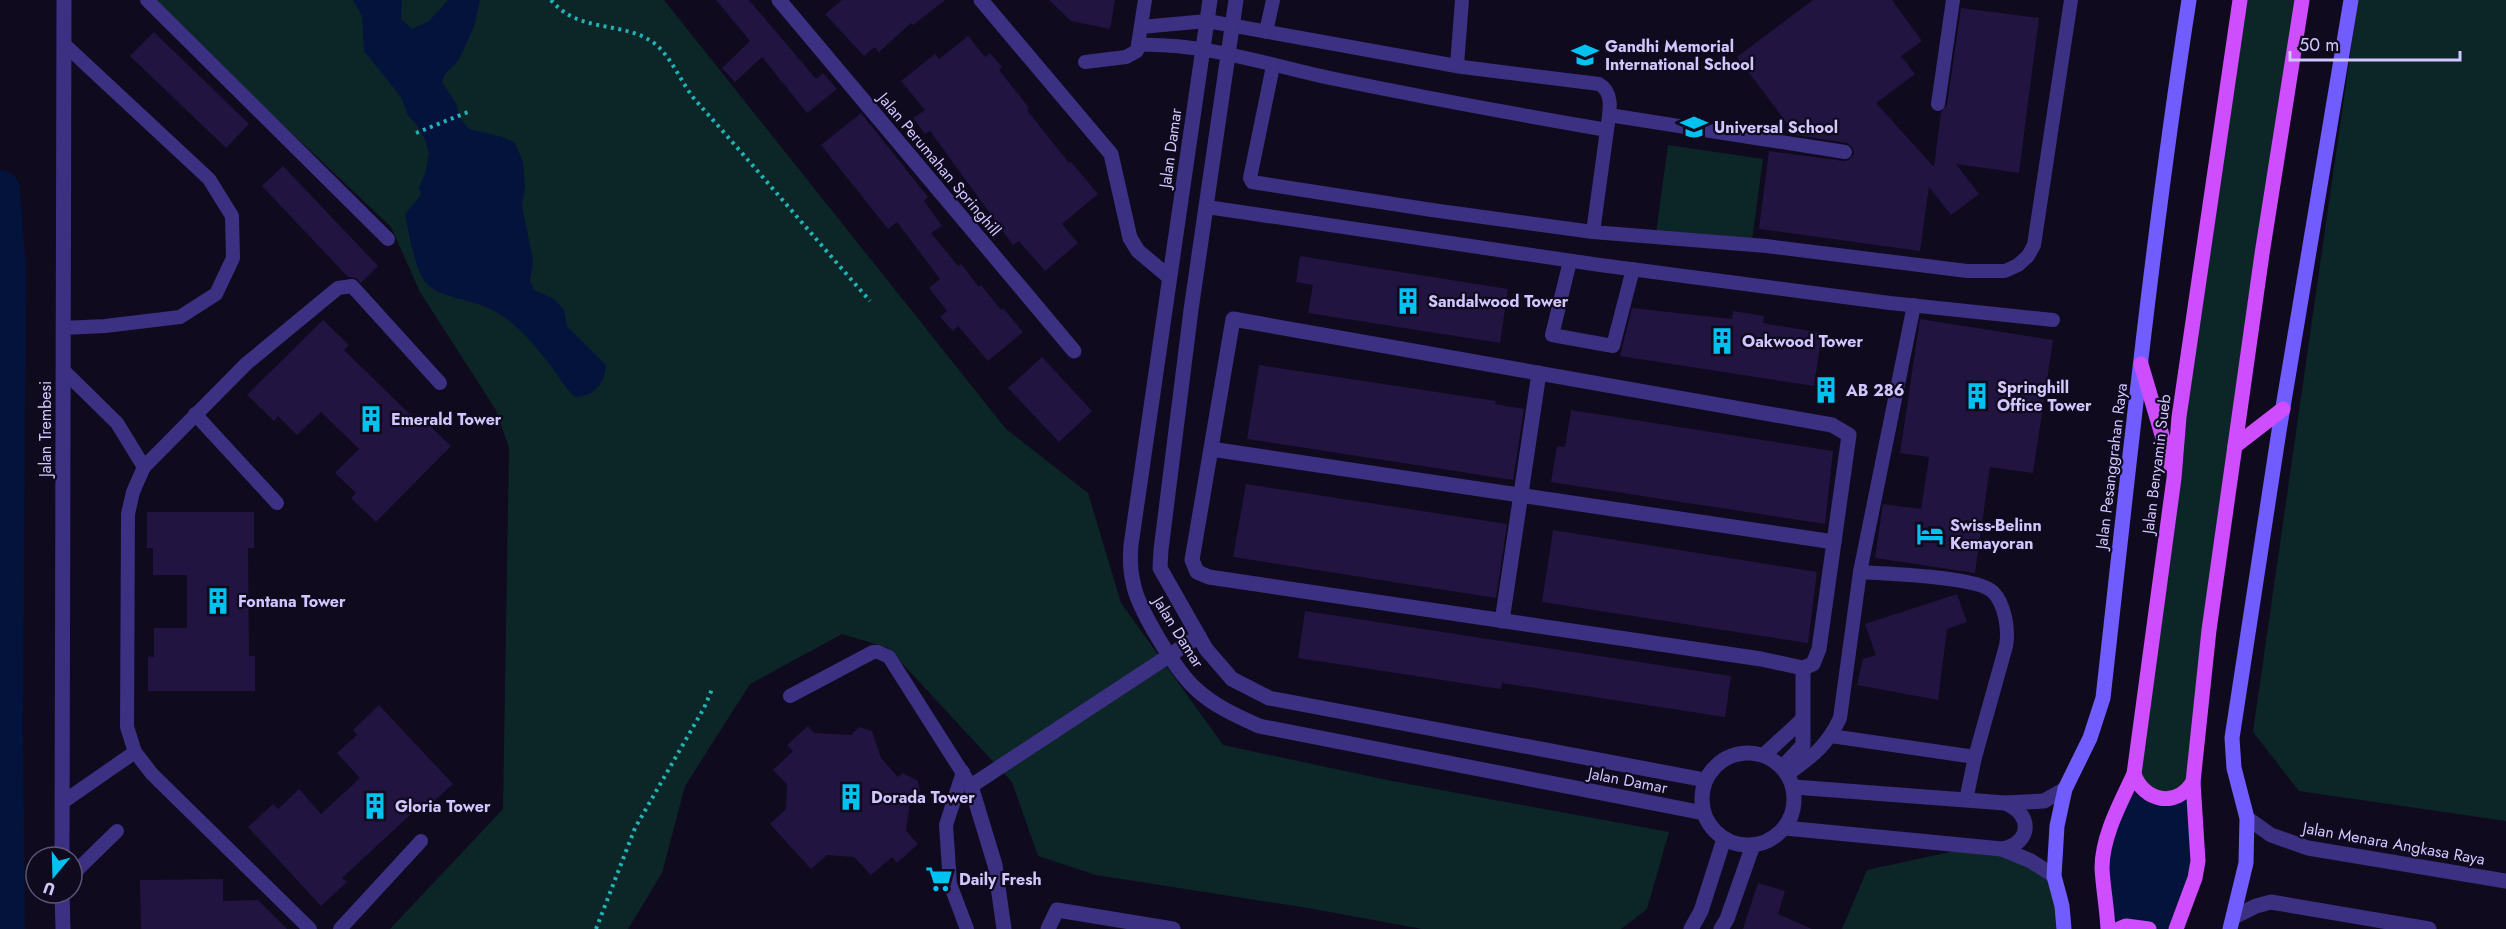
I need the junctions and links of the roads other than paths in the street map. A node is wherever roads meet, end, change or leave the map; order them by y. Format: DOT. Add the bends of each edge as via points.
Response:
graph roads {
  1 [pos="64,0"];
  2 [pos="147,0"];
  3 [pos="779,0"];
  4 [pos="981,0"];
  5 [pos="1146,0"];
  6 [pos="1210,0"];
  7 [pos="1236,0"];
  8 [pos="1273,0"];
  9 [pos="1462,0"];
  10 [pos="1953,0"];
  11 [pos="2071,0"];
  12 [pos="2189,0"];
  13 [pos="2241,0"];
  14 [pos="2302,0"];
  15 [pos="2351,0"];
  16 [pos="1207,21"];
  17 [pos="1232,26"];
  18 [pos="1141,27"];
  19 [pos="1266,32"];
  20 [pos="64,44"];
  21 [pos="1138,45"];
  22 [pos="1203,49"];
  23 [pos="1228,53"];
  24 [pos="1085,62"];
  25 [pos="1457,65"];
  26 [pos="1273,66"];
  27 [pos="1938,104"];
  28 [pos="1609,115"];
  29 [pos="1607,130"];
  30 [pos="1845,152"];
  31 [pos="1179,211"];
  32 [pos="1207,211"];
  33 [pos="1593,232"];
  34 [pos="388,239"];
  35 [pos="1570,261"];
  36 [pos="1633,269"];
  37 [pos="1169,277"];
  38 [pos="1914,305"];
  39 [pos="1165,306"];
  40 [pos="1191,310"];
  41 [pos="2053,320"];
  42 [pos="63,328"];
  43 [pos="1074,351"];
  44 [pos="2141,364"];
  45 [pos="63,370"];
  46 [pos="1539,374"];
  47 [pos="440,383"];
  48 [pos="2283,409"];
  49 [pos="195,414"];
  50 [pos="2235,446"];
  51 [pos="1210,448"];
  52 [pos="144,467"];
  53 [pos="2174,478"];
  54 [pos="1521,495"];
  55 [pos="277,503"];
  56 [pos="1834,542"];
  57 [pos="1860,572"];
  58 [pos="1502,621"];
  59 [pos="1199,636"];
  60 [pos="1170,654"];
  61 [pos="1803,668"];
  62 [pos="790,696"];
  63 [pos="1802,720"];
  64 [pos="1831,736"];
  65 [pos="135,752"];
  66 [pos="1764,755"];
  67 [pos="1975,757"];
  68 [pos="963,772"];
  69 [pos="2134,774"];
  70 [pos="1788,776"];
  71 [pos="1705,780"];
  72 [pos="2193,782"];
  73 [pos="972,786"];
  74 [pos="2065,789"];
  75 [pos="1966,800"];
  76 [pos="63,802"];
  77 [pos="2004,803"];
  78 [pos="1704,813"];
  79 [pos="2247,818"];
  80 [pos="1785,828"];
  81 [pos="117,831"];
  82 [pos="1724,839"];
  83 [pos="421,841"];
  84 [pos="62,845"];
  85 [pos="1753,845"];
  86 [pos="2002,849"];
  87 [pos="84,863"];
  88 [pos="2054,876"];
  89 [pos="2506,881"];
  90 [pos="62,905"];
  91 [pos="2232,923"];
  92 [pos="1141,926"];
  93 [pos="63,929"];
  94 [pos="310,929"];
  95 [pos="340,929"];
  96 [pos="967,929"];
  97 [pos="1004,929"];
  98 [pos="1048,929"];
  99 [pos="1173,929"];
  100 [pos="1691,929"];
  101 [pos="1721,929"];
  102 [pos="2064,929"];
  103 [pos="2108,929"];
  104 [pos="2120,929"];
  105 [pos="2149,929"];
  106 [pos="2176,929"];
  107 [pos="2429,929"];
  1 -- 20 [label="street, Jalan Trembesi"];
  2 -- 34 [label="lane"];
  3 -- 43 [label="street, Jalan Perumahan Springhill"];
  4 -- 37 [label="street" via="1111,154 1130,238 1138,251"];
  5 -- 18 [label="lane"];
  6 -- 16 [label="street, Jalan Damar"];
  7 -- 17 [label="street, Jalan Damar"];
  8 -- 19 [label="lane"];
  9 -- 25 [label="lane"];
  10 -- 27 [label="lane"];
  11 -- 33 [label="lane" via="2034,245 2018,265 2005,271 1967,271 1788,249"];
  12 -- 44 [label="main road, Jalan Pesanggrahan Raya"];
  13 -- 53 [label="main road, Jalan Benyamin Sueb" via="2179,417"];
  14 -- 50 [label="main road"];
  15 -- 48 [label="main road"];
  16 -- 17 [label="lane"];
  16 -- 18 [label="lane"];
  16 -- 22 [label="street, Jalan Damar"];
  17 -- 19 [label="lane"];
  17 -- 23 [label="street, Jalan Damar"];
  18 -- 21 [label="lane"];
  19 -- 25 [label="lane"];
  20 -- 42 [label="street, Jalan Trembesi"];
  20 -- 42 [label="lane" via="209,179 231,216 232,258 216,294 180,317"];
  21 -- 22 [label="lane"];
  21 -- 24 [label="lane" via="1137,51 1126,57"];
  22 -- 23 [label="lane"];
  22 -- 31 [label="street, Jalan Damar"];
  23 -- 26 [label="lane"];
  23 -- 32 [label="street, Jalan Damar"];
  25 -- 28 [label="lane" via="1599,84 1610,95"];
  26 -- 29 [label="lane"];
  26 -- 33 [label="lane" via="1252,182"];
  28 -- 29 [label="lane"];
  28 -- 30 [label="lane"];
  29 -- 33 [label="lane"];
  31 -- 32 [label="street"];
  31 -- 37 [label="street, Jalan Damar"];
  32 -- 35 [label="lane"];
  32 -- 40 [label="street, Jalan Damar"];
  35 -- 36 [label="lane"];
  35 -- 36 [label="lane" via="1552,335 1613,346"];
  36 -- 38 [label="lane"];
  37 -- 39 [label="street, Jalan Damar"];
  38 -- 41 [label="lane"];
  38 -- 57 [label="lane"];
  39 -- 40 [label="street"];
  39 -- 60 [label="street, Jalan Damar" via="1130,562 1139,603"];
  40 -- 59 [label="street, Jalan Damar" via="1160,568"];
  42 -- 45 [label="street, Jalan Trembesi"];
  44 -- 53 [label="main road"];
  44 -- 74 [label="main road, Jalan Pesanggrahan Raya" via="2103,698 2090,738"];
  45 -- 52 [label="lane" via="117,423"];
  45 -- 76 [label="street, Jalan Trembesi"];
  46 -- 51 [label="street" via="1233,319"];
  46 -- 54 [label="street"];
  46 -- 56 [label="street" via="1832,425 1849,435"];
  47 -- 49 [label="lane" via="352,286 344,286 246,364"];
  48 -- 50 [label="main road"];
  48 -- 79 [label="main road" via="2232,738 2234,768"];
  49 -- 52 [label="lane"];
  49 -- 55 [label="lane"];
  50 -- 72 [label="main road"];
  51 -- 54 [label="street"];
  51 -- 58 [label="street" via="1192,560 1197,572 1209,577"];
  52 -- 65 [label="lane" via="128,514 127,727"];
  53 -- 69 [label="main road, Jalan Benyamin Sueb"];
  54 -- 56 [label="street"];
  54 -- 58 [label="street"];
  56 -- 61 [label="street" via="1819,649 1813,664"];
  57 -- 64 [label="lane" via="1840,718"];
  57 -- 67 [label="lane" via="1961,581 1994,593 2006,618 2008,633"];
  58 -- 61 [label="street"];
  59 -- 60 [label="street"];
  59 -- 71 [label="street, Jalan Damar" via="1232,679 1269,698"];
  60 -- 73 [label="street"];
  60 -- 78 [label="street, Jalan Damar" via="1195,688 1214,703 1259,726"];
  61 -- 63 [label="street"];
  62 -- 68 [label="lane" via="873,652 884,654"];
  63 -- 66 [label="street"];
  63 -- 70 [label="street" via="1803,745"];
  64 -- 67 [label="lane"];
  64 -- 70 [label="lane"];
  65 -- 76 [label="lane"];
  65 -- 94 [label="lane" via="152,774"];
  66 -- 70 [label="street"];
  66 -- 71 [label="street" via="1731,755 1716,765"];
  67 -- 75 [label="lane"];
  68 -- 73 [label="lane"];
  68 -- 96 [label="lane" via="946,825 950,884"];
  69 -- 72 [label="main road" via="2145,793 2161,799 2180,795"];
  69 -- 103 [label="main road, Jalan Benyamin Sueb" via="2104,851"];
  70 -- 75 [label="street"];
  70 -- 80 [label="street" via="1795,801"];
  71 -- 78 [label="street" via="1701,796"];
  72 -- 106 [label="main road" via="2198,861"];
  73 -- 97 [label="street" via="995,865"];
  74 -- 77 [label="street" via="2044,801"];
  74 -- 88 [label="main road, Jalan Pesanggrahan Raya" via="2054,841"];
  75 -- 77 [label="street"];
  76 -- 84 [label="street, Jalan Trembesi"];
  77 -- 86 [label="street" via="2023,816 2025,828 2022,839 2013,847"];
  78 -- 82 [label="street"];
  79 -- 89 [label="street, Jalan Menara Angkasa Raya" via="2271,835 2308,848"];
  79 -- 91 [label="main road" via="2246,863"];
  80 -- 85 [label="street" via="1771,840"];
  80 -- 86 [label="street"];
  81 -- 87 [label="lane"];
  82 -- 85 [label="street"];
  82 -- 100 [label="street" via="1701,911"];
  83 -- 95 [label="lane"];
  85 -- 101 [label="street"];
  86 -- 88 [label="street"];
  88 -- 102 [label="main road, Jalan Pesanggrahan Raya"];
  90 -- 93 [label="street"];
  91 -- 107 [label="street" via="2256,906 2271,902"];
  92 -- 98 [label="street" via="1057,910"];
  92 -- 99 [label="street"];
  104 -- 105 [label="main road"];
}
